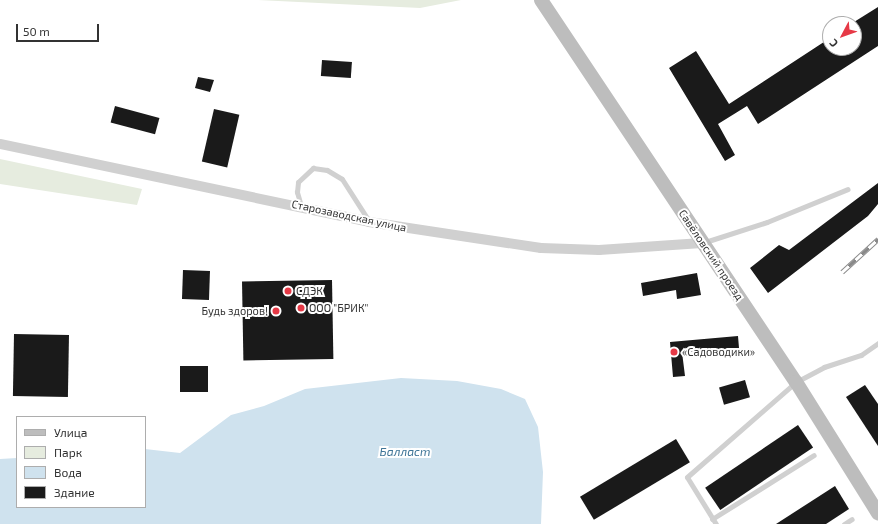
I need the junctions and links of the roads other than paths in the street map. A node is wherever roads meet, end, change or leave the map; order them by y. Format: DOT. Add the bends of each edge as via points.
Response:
graph roads {
  1 [pos="541,0"];
  2 [pos="0,144"];
  3 [pos="848,189"];
  4 [pos="302,206"];
  5 [pos="369,222"];
  6 [pos="702,243"];
  7 [pos="878,343"];
  8 [pos="796,382"];
  9 [pos="814,455"];
  10 [pos="878,513"];
  11 [pos="712,519"];
  12 [pos="852,519"];
  13 [pos="716,524"];
  14 [pos="844,524"];
  1 -- 6 [label="main road, Савёловский проезд"];
  2 -- 4 [label="street, Старозаводская улица"];
  3 -- 6 [label="lane" via="767,222"];
  4 -- 5 [label="street, Старозаводская улица"];
  4 -- 5 [label="lane" via="297,192 298,182 313,168 327,170 342,179"];
  5 -- 6 [label="street, Старозаводская улица" via="541,248 599,250"];
  6 -- 8 [label="main road, Савёловский проезд"];
  7 -- 8 [label="lane" via="861,355 824,367"];
  8 -- 10 [label="main road, Савёловский проезд"];
  8 -- 11 [label="lane" via="687,478"];
  9 -- 11 [label="lane"];
  11 -- 13 [label="lane"];
  12 -- 14 [label="lane"];
}
